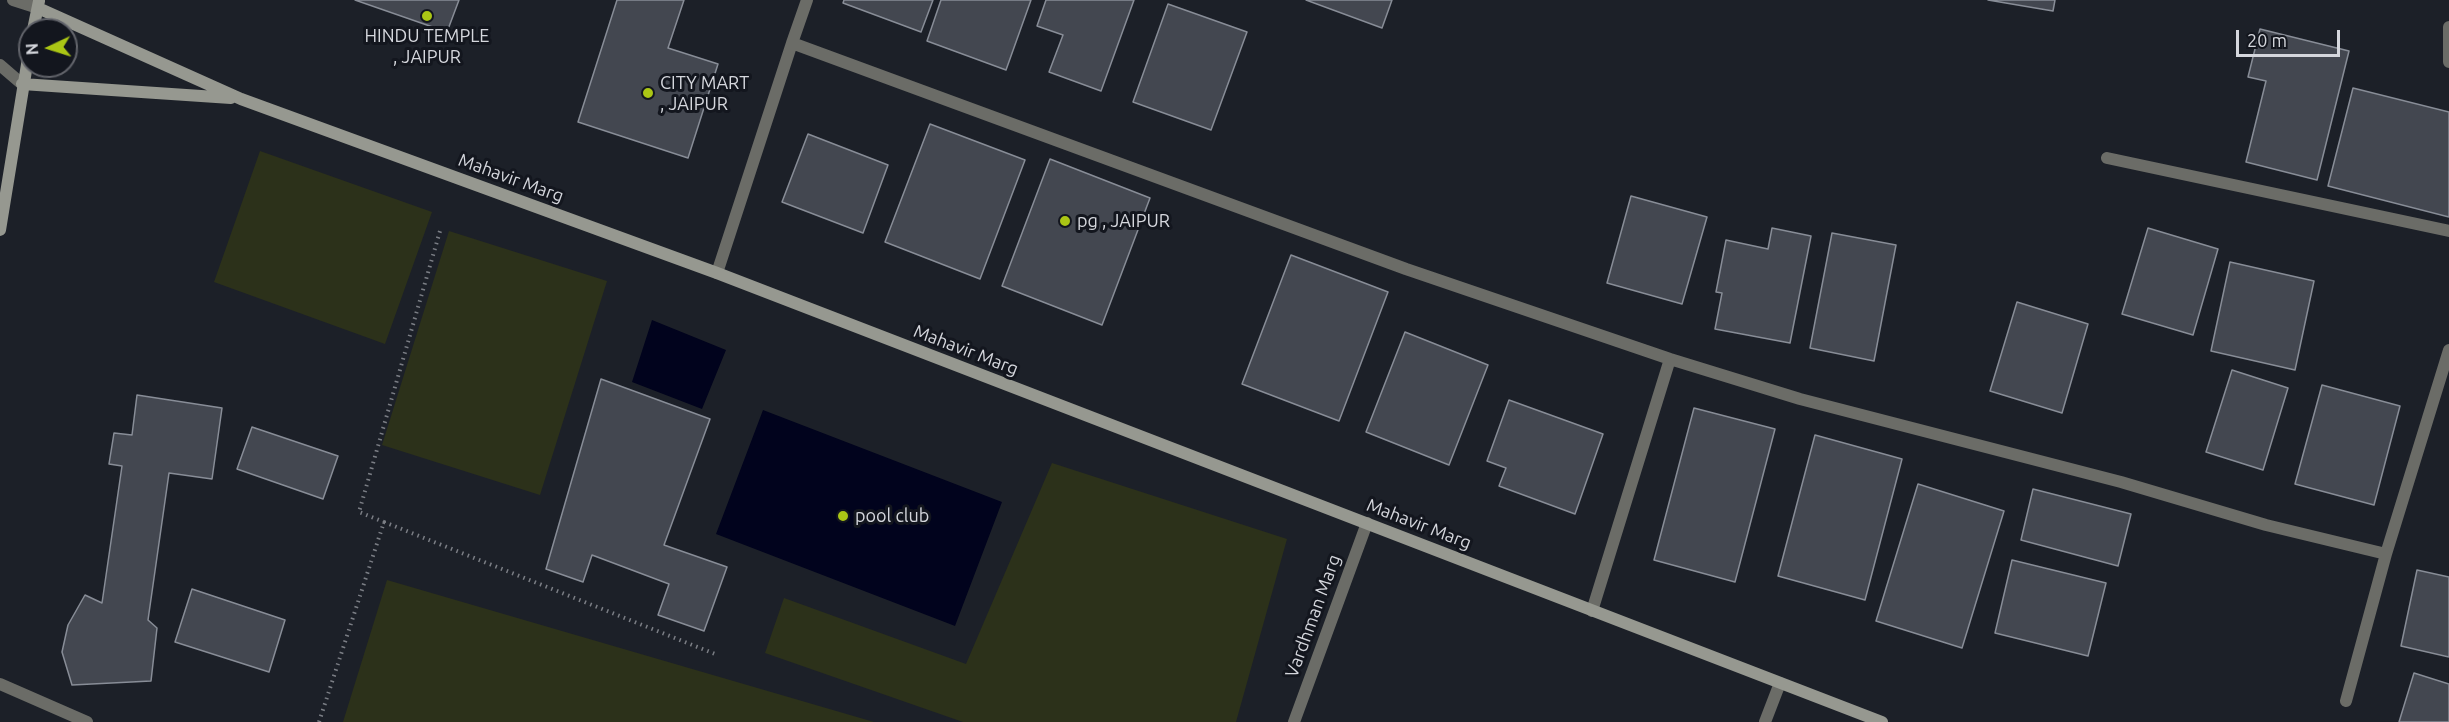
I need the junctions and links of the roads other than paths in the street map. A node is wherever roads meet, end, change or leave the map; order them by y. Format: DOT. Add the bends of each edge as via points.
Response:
graph roads {
  1 [pos="13,0"];
  2 [pos="807,0"];
  3 [pos="38,4"];
  4 [pos="2449,27"];
  5 [pos="792,43"];
  6 [pos="2449,62"];
  7 [pos="0,65"];
  8 [pos="23,78"];
  9 [pos="22,84"];
  10 [pos="241,99"];
  11 [pos="2107,158"];
  12 [pos="0,230"];
  13 [pos="2449,231"];
  14 [pos="717,273"];
  15 [pos="2449,350"];
  16 [pos="1670,359"];
  17 [pos="1367,523"];
  18 [pos="2386,554"];
  19 [pos="1592,611"];
  20 [pos="1780,683"];
  21 [pos="4,685"];
  22 [pos="2346,700"];
  23 [pos="87,722"];
  24 [pos="1294,722"];
  25 [pos="1765,722"];
  26 [pos="1882,722"];
  1 -- 3 [label="street"];
  2 -- 5 [label="street"];
  3 -- 10 [label="street, Mahavir Marg"];
  4 -- 6 [label="street"];
  5 -- 14 [label="street"];
  5 -- 16 [label="street" via="1406,269"];
  7 -- 9 [label="street"];
  8 -- 9 [label="street"];
  9 -- 10 [label="street"];
  9 -- 12 [label="street"];
  10 -- 14 [label="street, Mahavir Marg"];
  11 -- 13 [label="street"];
  14 -- 17 [label="street, Mahavir Marg"];
  15 -- 18 [label="street"];
  16 -- 18 [label="street" via="1800,399"];
  16 -- 19 [label="street"];
  17 -- 19 [label="street, Mahavir Marg"];
  17 -- 24 [label="street, Vardhman Marg"];
  18 -- 22 [label="street"];
  19 -- 20 [label="street, Mahavir Marg"];
  20 -- 25 [label="street"];
  20 -- 26 [label="street, Mahavir Marg"];
  21 -- 23 [label="street"];
}
